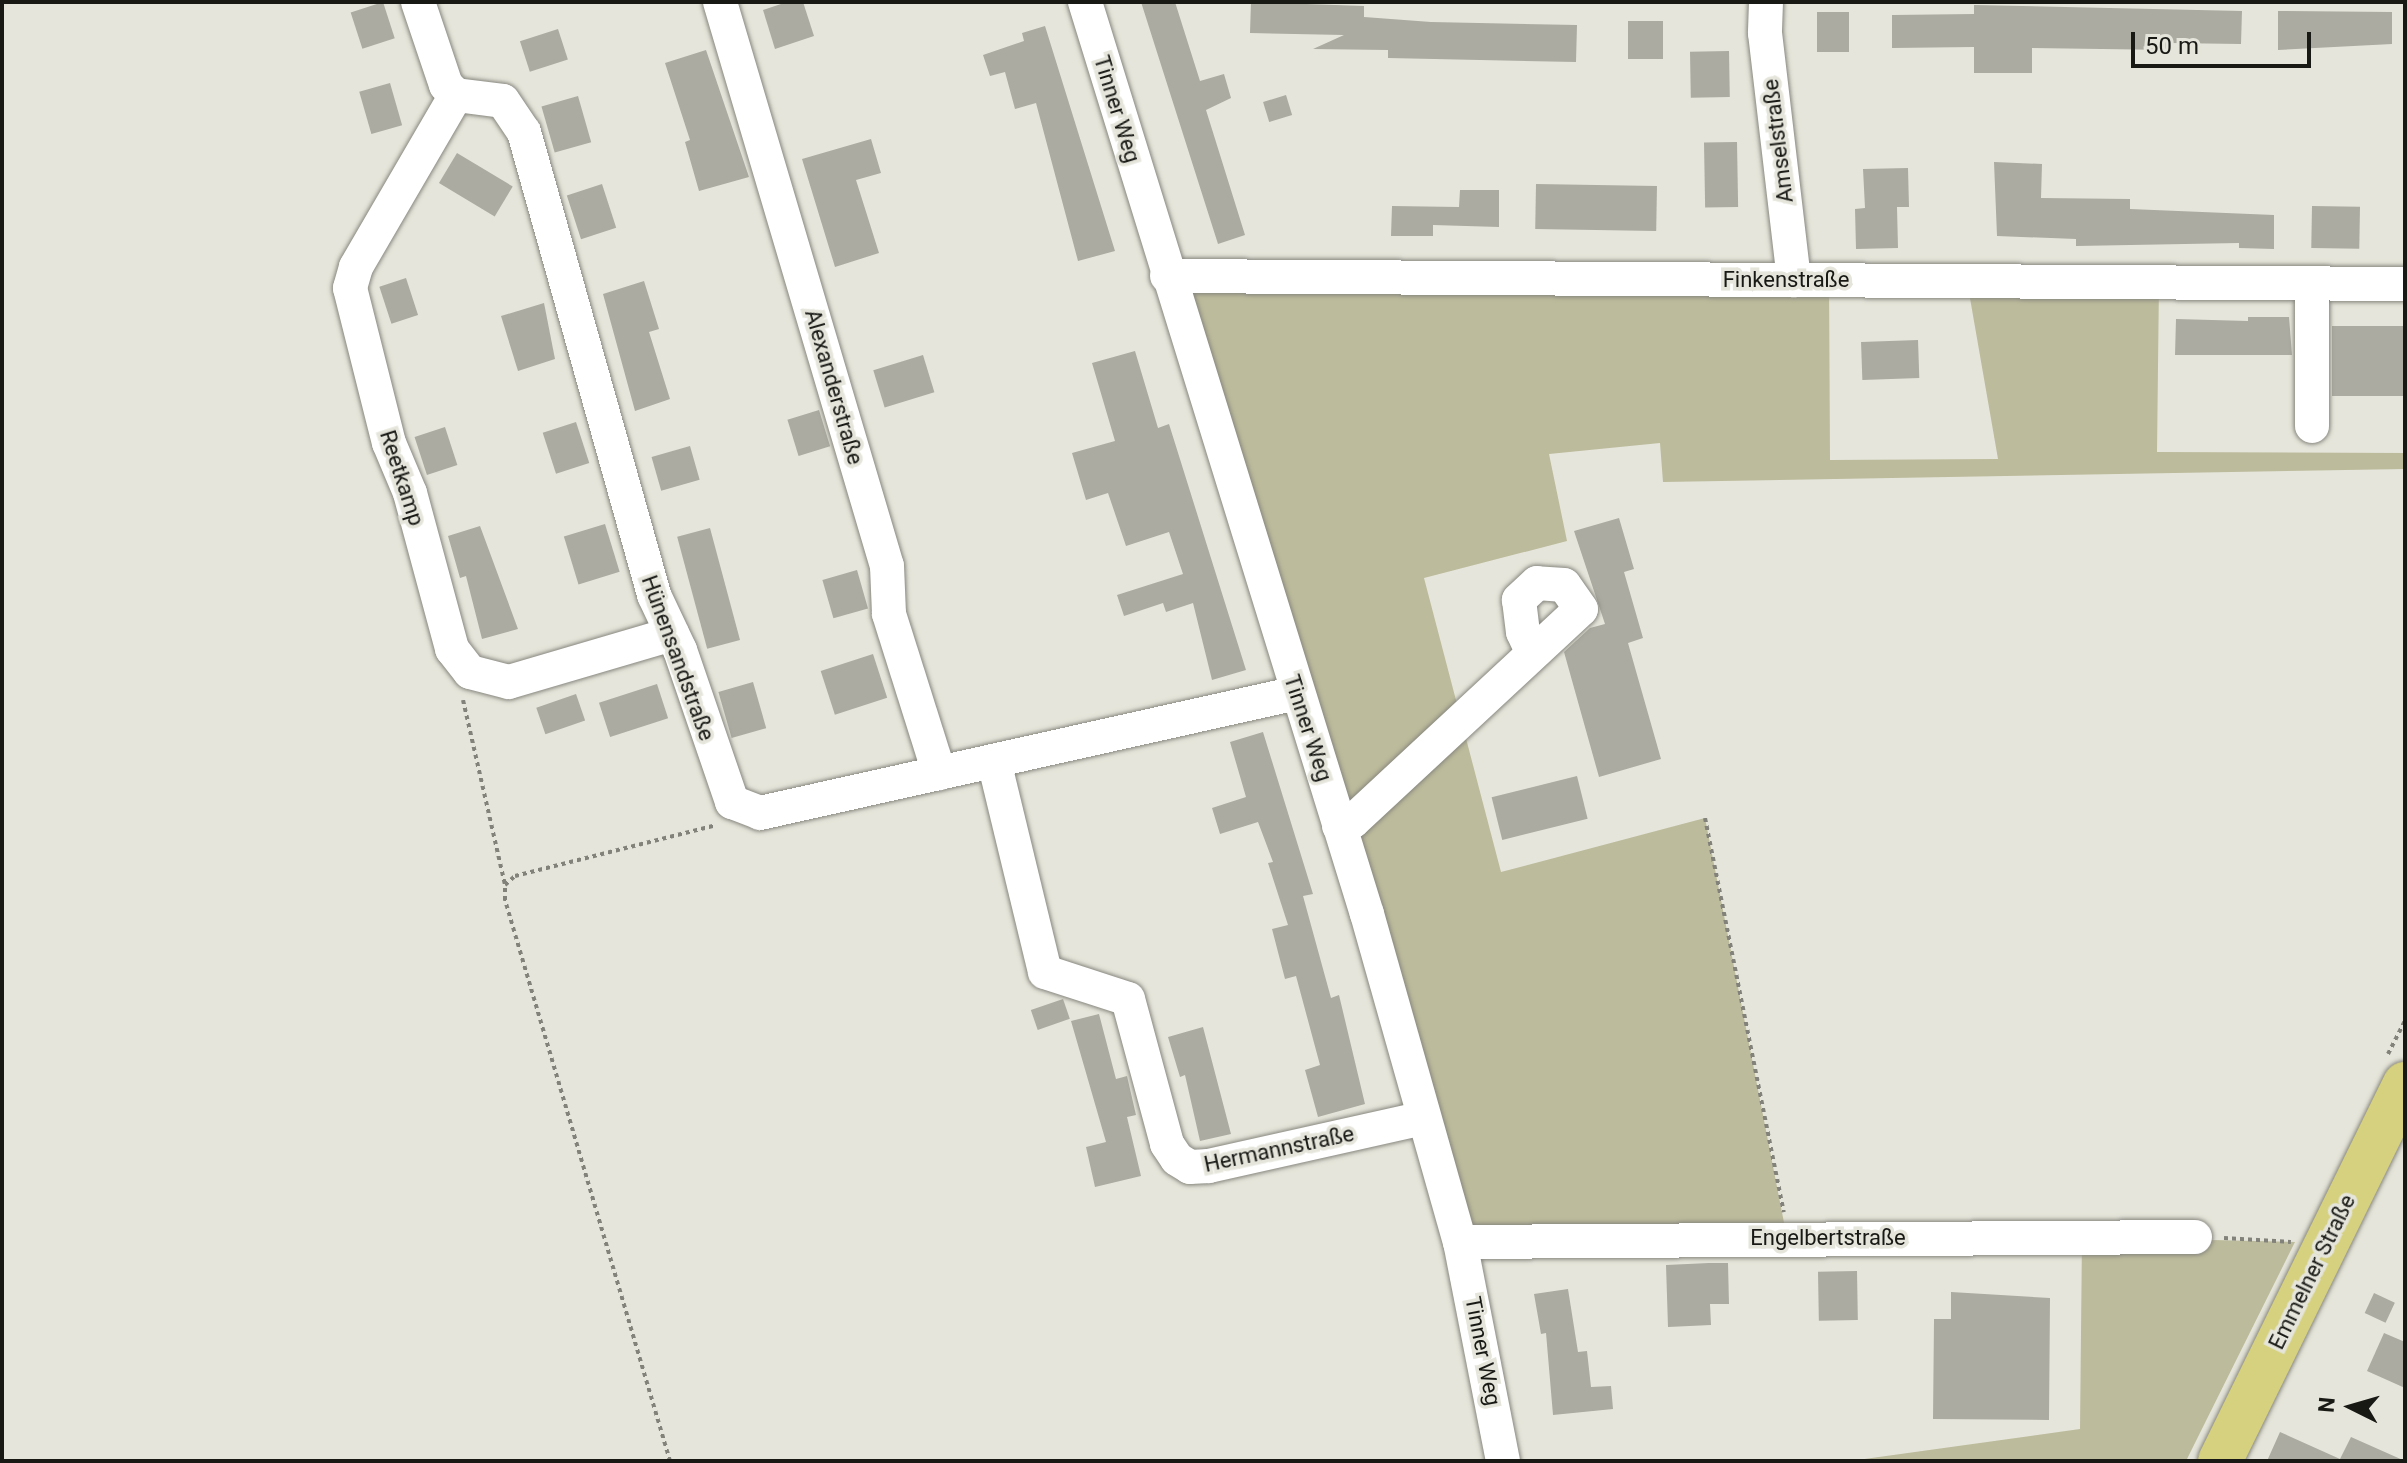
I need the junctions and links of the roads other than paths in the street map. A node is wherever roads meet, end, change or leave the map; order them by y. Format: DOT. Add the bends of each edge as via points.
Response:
graph roads {
  1 [pos="418,2"];
  2 [pos="720,2"];
  3 [pos="1085,2"];
  4 [pos="1766,2"];
  5 [pos="456,95"];
  6 [pos="1167,276"];
  7 [pos="1794,280"];
  8 [pos="2312,284"];
  9 [pos="2405,284"];
  10 [pos="2312,426"];
  11 [pos="672,634"];
  12 [pos="1533,653"];
  13 [pos="1297,693"];
  14 [pos="994,761"];
  15 [pos="939,773"];
  16 [pos="1339,826"];
  17 [pos="2405,1084"];
  18 [pos="1423,1118"];
  19 [pos="2195,1237"];
  20 [pos="1460,1242"];
  21 [pos="1503,1461"];
  22 [pos="2220,1461"];
  1 -- 5 [label="street" via="436,68"];
  2 -- 15 [label="street, Alexanderstraße" via="887,566 889,614"];
  3 -- 6 [label="street, Tinner Weg"];
  4 -- 7 [label="street, Amselstraße" via="1765,33"];
  5 -- 11 [label="street, Hünensandstraße" via="503,101 524,132 654,595"];
  5 -- 11 [label="street, Reetkamp" via="356,267 350,288 389,443 410,493 452,649 470,672 509,682"];
  6 -- 7 [label="street, Finkenstraße"];
  6 -- 13 [label="street, Tinner Weg"];
  7 -- 8 [label="street, Finkenstraße"];
  8 -- 9 [label="street, Finkenstraße"];
  8 -- 10 [label="street"];
  11 -- 15 [label="street, Hünensandstraße" via="732,802 760,813"];
  12 -- 16 [label="street" via="1353,821"];
  13 -- 14 [label="street"];
  13 -- 16 [label="street, Tinner Weg"];
  14 -- 15 [label="street"];
  14 -- 18 [label="street, Hermannstraße" via="1045,972 1128,999 1167,1144 1177,1159 1190,1167 1209,1166"];
  16 -- 18 [label="street, Tinner Weg"];
  17 -- 22 [label="main road, Emmelner Straße"];
  18 -- 20 [label="street, Tinner Weg"];
  19 -- 20 [label="street, Engelbertstraße"];
  20 -- 21 [label="street, Tinner Weg"];
}
